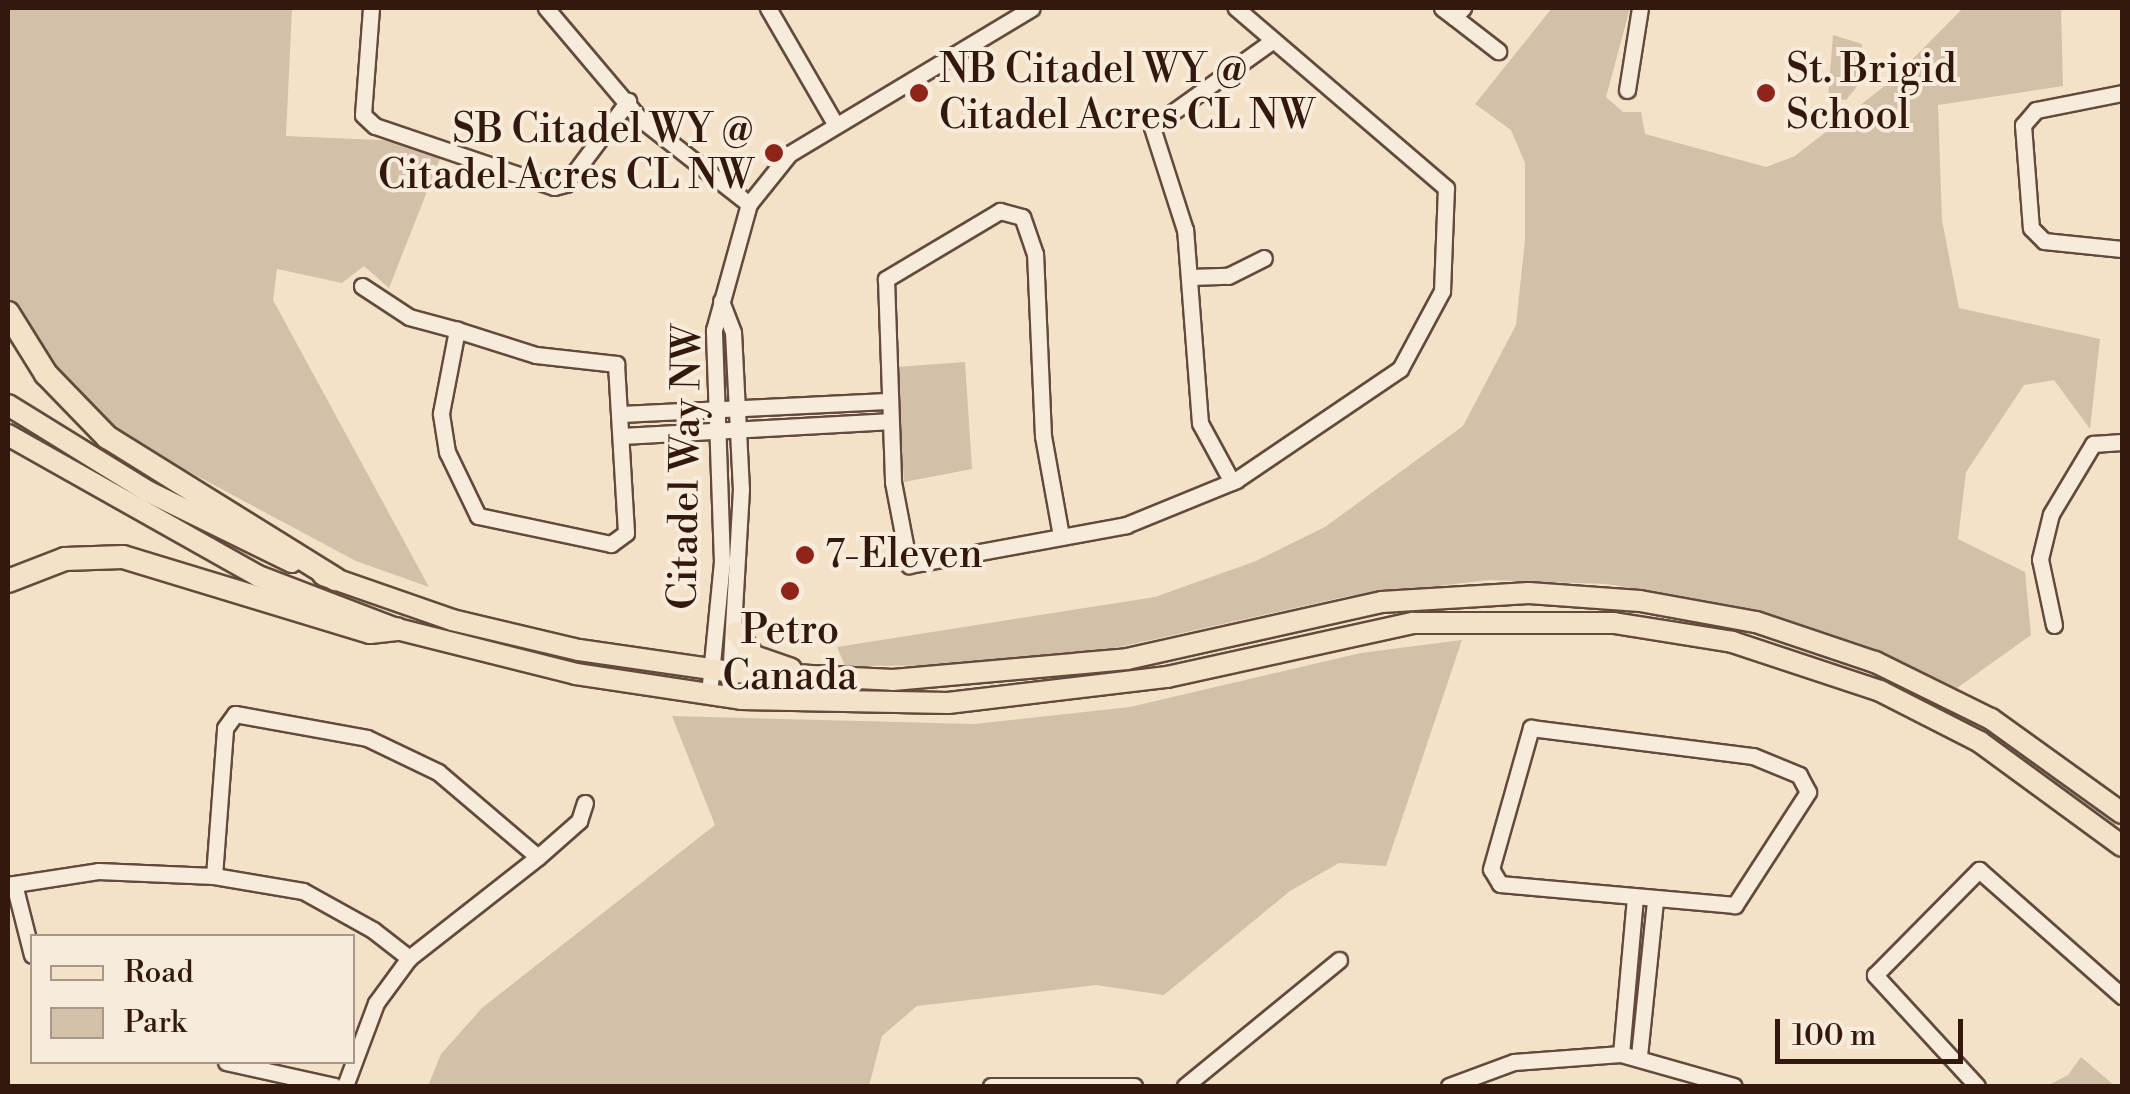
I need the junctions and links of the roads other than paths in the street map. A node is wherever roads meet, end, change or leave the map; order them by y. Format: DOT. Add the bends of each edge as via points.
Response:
graph roads {
  1 [pos="371,8"];
  2 [pos="546,8"];
  3 [pos="768,8"];
  4 [pos="1032,8"];
  5 [pos="1236,8"];
  6 [pos="1640,8"];
  7 [pos="1453,11"];
  8 [pos="1268,44"];
  9 [pos="1498,50"];
  10 [pos="1627,90"];
  11 [pos="2122,93"];
  12 [pos="628,101"];
  13 [pos="834,122"];
  14 [pos="749,204"];
  15 [pos="2122,249"];
  16 [pos="1264,258"];
  17 [pos="1190,276"];
  18 [pos="362,286"];
  19 [pos="722,301"];
  20 [pos="8,312"];
  21 [pos="457,330"];
  22 [pos="888,402"];
  23 [pos="8,405"];
  24 [pos="738,408"];
  25 [pos="714,409"];
  26 [pos="621,414"];
  27 [pos="888,422"];
  28 [pos="740,430"];
  29 [pos="716,431"];
  30 [pos="8,435"];
  31 [pos="622,436"];
  32 [pos="2122,442"];
  33 [pos="1232,482"];
  34 [pos="1061,536"];
  35 [pos="335,579"];
  36 [pos="8,581"];
  37 [pos="2054,624"];
  38 [pos="397,630"];
  39 [pos="736,632"];
  40 [pos="722,670"];
  41 [pos="821,678"];
  42 [pos="719,696"];
  43 [pos="585,804"];
  44 [pos="2122,813"];
  45 [pos="2122,846"];
  46 [pos="538,857"];
  47 [pos="214,876"];
  48 [pos="11,884"];
  49 [pos="1635,898"];
  50 [pos="1656,901"];
  51 [pos="30,948"];
  52 [pos="408,958"];
  53 [pos="1339,960"];
  54 [pos="2122,996"];
  55 [pos="1621,1054"];
  56 [pos="1639,1056"];
  57 [pos="355,1060"];
  58 [pos="235,1064"];
  59 [pos="334,1086"];
  60 [pos="991,1086"];
  61 [pos="1134,1086"];
  62 [pos="1186,1086"];
  63 [pos="1448,1086"];
  64 [pos="1734,1086"];
  65 [pos="1978,1086"];
  1 -- 12 [label="street" via="362,114 375,126 554,187 566,184"];
  2 -- 12 [label="street"];
  3 -- 13 [label="street"];
  4 -- 13 [label="street, Citadel Way NW"];
  5 -- 8 [label="street"];
  6 -- 10 [label="street"];
  7 -- 9 [label="street"];
  8 -- 17 [label="street" via="1152,127"];
  8 -- 33 [label="street" via="1446,188 1450,247 1442,291 1400,369"];
  11 -- 15 [label="street" via="2036,110 2023,125 2031,228 2044,241"];
  12 -- 14 [label="street" via="678,155"];
  13 -- 14 [label="street, Citadel Way NW" via="789,154"];
  14 -- 19 [label="street, Citadel Way NW"];
  16 -- 17 [label="street" via="1228,276"];
  17 -- 33 [label="street" via="1198,410"];
  18 -- 21 [label="street" via="377,304"];
  19 -- 24 [label="street, Citadel Way NW"];
  19 -- 25 [label="street, Citadel Way NW"];
  20 -- 35 [label="highway" via="46,374 107,438"];
  21 -- 26 [label="street" via="536,356 604,358 619,373"];
  21 -- 31 [label="street" via="441,413 447,452 478,516 611,544 626,534"];
  22 -- 24 [label="street"];
  22 -- 27 [label="street"];
  22 -- 34 [label="street" via="886,279 1000,210 1022,216 1035,254 1044,436"];
  23 -- 35 [label="main road" via="148,492"];
  24 -- 25 [label="street"];
  24 -- 28 [label="street, Citadel Way NW"];
  25 -- 26 [label="street"];
  25 -- 29 [label="street, Citadel Way NW"];
  26 -- 31 [label="street"];
  27 -- 28 [label="street"];
  27 -- 34 [label="street" via="909,565"];
  28 -- 29 [label="street"];
  28 -- 39 [label="street, Citadel Way NW"];
  29 -- 31 [label="street"];
  29 -- 40 [label="street, Citadel Way NW"];
  30 -- 38 [label="main road" via="183,540"];
  32 -- 37 [label="street" via="2093,444 2051,514 2040,559"];
  33 -- 34 [label="street" via="1174,510"];
  35 -- 40 [label="main road" via="494,631"];
  36 -- 38 [label="highway" via="65,559 123,558 370,632"];
  38 -- 42 [label="main road" via="491,656"];
  39 -- 40 [label="street, Citadel Way NW"];
  39 -- 41 [label="main road" via="754,656"];
  40 -- 41 [label="main road"];
  40 -- 42 [label="street, Citadel Way NW"];
  41 -- 44 [label="main road" via="1018,674 1382,602 1584,595 1756,622 1875,662 1991,720"];
  42 -- 45 [label="main road" via="1014,699 1413,624 1614,622 1732,642 1880,691 1980,742"];
  43 -- 46 [label="street" via="579,821"];
  46 -- 47 [label="street" via="470,794 406,755 323,724 245,712 227,721"];
  46 -- 52 [label="street"];
  47 -- 48 [label="street" via="98,871"];
  47 -- 52 [label="street" via="303,891"];
  48 -- 51 [label="street"];
  49 -- 50 [label="street"];
  49 -- 50 [label="street" via="1500,884 1492,874 1531,728 1752,756 1805,779 1804,800 1735,904"];
  49 -- 55 [label="street"];
  50 -- 56 [label="street"];
  52 -- 57 [label="street" via="376,1004"];
  53 -- 62 [label="street"];
  54 -- 65 [label="street" via="1979,870 1875,975"];
  55 -- 56 [label="street"];
  55 -- 63 [label="street" via="1514,1062"];
  56 -- 64 [label="street"];
  58 -- 59 [label="street"];
  60 -- 61 [label="street"];
}
